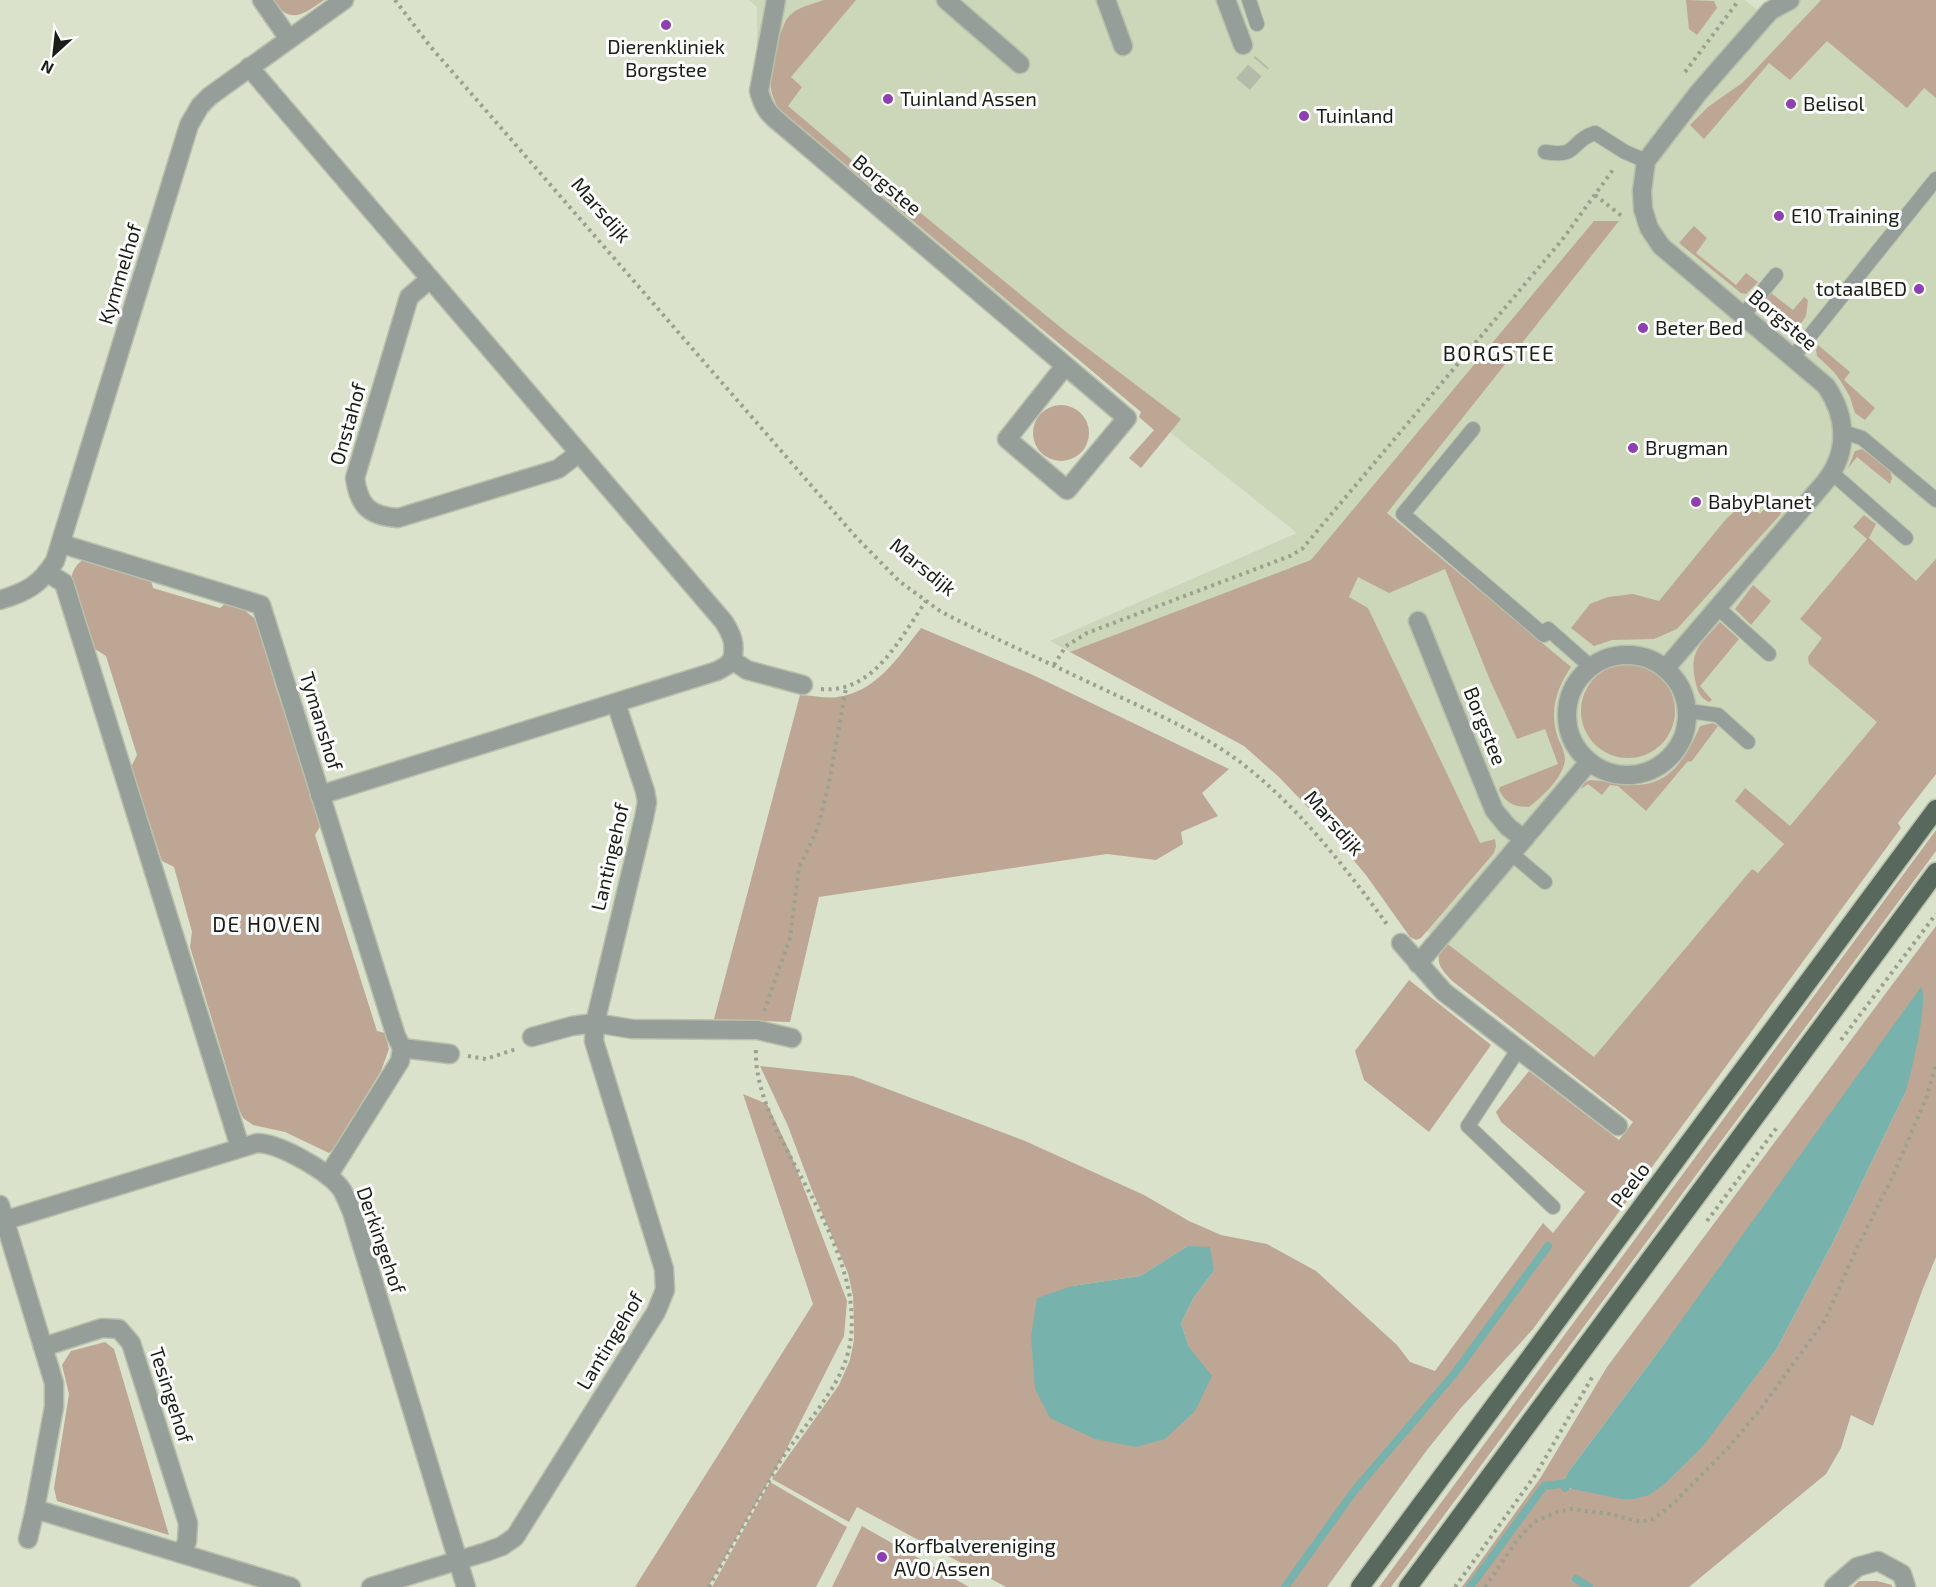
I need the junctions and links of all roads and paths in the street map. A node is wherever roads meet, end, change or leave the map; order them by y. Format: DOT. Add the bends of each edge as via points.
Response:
graph roads {
  1 [pos="262,0"];
  2 [pos="344,0"];
  3 [pos="395,0"];
  4 [pos="776,0"];
  5 [pos="946,0"];
  6 [pos="1106,0"];
  7 [pos="1226,0"];
  8 [pos="1248,0"];
  9 [pos="1790,0"];
  10 [pos="1767,4"];
  11 [pos="1257,24"];
  12 [pos="289,39"];
  13 [pos="1243,45"];
  14 [pos="1123,46"];
  15 [pos="1020,64"];
  16 [pos="249,67"];
  17 [pos="1545,152"];
  18 [pos="1625,152"];
  19 [pos="1646,161"];
  20 [pos="1936,179"];
  21 [pos="1776,275"];
  22 [pos="430,279"];
  23 [pos="1744,314"];
  24 [pos="1793,357"];
  25 [pos="1065,366"];
  26 [pos="1473,429"];
  27 [pos="1843,432"];
  28 [pos="579,453"];
  29 [pos="1832,473"];
  30 [pos="1936,500"];
  31 [pos="1906,538"];
  32 [pos="62,544"];
  33 [pos="48,573"];
  34 [pos="0,600"];
  35 [pos="926,601"];
  36 [pos="1718,608"];
  37 [pos="1418,621"];
  38 [pos="1769,654"];
  39 [pos="732,660"];
  40 [pos="1054,665"];
  41 [pos="1591,667"];
  42 [pos="1665,669"];
  43 [pos="803,685"];
  44 [pos="846,688"];
  45 [pos="616,703"];
  46 [pos="1688,711"];
  47 [pos="1748,742"];
  48 [pos="1589,762"];
  49 [pos="320,795"];
  50 [pos="1936,809"];
  51 [pos="1524,839"];
  52 [pos="1512,854"];
  53 [pos="1936,872"];
  54 [pos="1545,882"];
  55 [pos="1936,914"];
  56 [pos="1401,943"];
  57 [pos="1418,964"];
  58 [pos="595,1023"];
  59 [pos="532,1037"];
  60 [pos="792,1038"];
  61 [pos="1840,1042"];
  62 [pos="402,1048"];
  63 [pos="1518,1050"];
  64 [pos="450,1054"];
  65 [pos="1936,1064"];
  66 [pos="1779,1124"];
  67 [pos="1618,1126"];
  68 [pos="240,1147"];
  69 [pos="328,1176"];
  70 [pos="1553,1207"];
  71 [pos="2,1216"];
  72 [pos="1704,1226"];
  73 [pos="43,1347"];
  74 [pos="1599,1367"];
  75 [pos="840,1373"];
  76 [pos="35,1509"];
  77 [pos="28,1539"];
  78 [pos="182,1554"];
  79 [pos="459,1560"];
  80 [pos="1361,1585"];
  81 [pos="291,1587"];
  82 [pos="371,1587"];
  83 [pos="466,1587"];
  84 [pos="709,1587"];
  85 [pos="1408,1587"];
  86 [pos="1455,1587"];
  87 [pos="1485,1587"];
  88 [pos="1834,1587"];
  89 [pos="1906,1587"];
  1 -- 12 [label="street"];
  2 -- 12 [label="street, Kymmelhof"];
  3 -- 35 [label="path, Marsdijk" via="855,536 899,581"];
  4 -- 25 [label="street, Borgstee" via="759,91 768,114"];
  5 -- 15 [label="street"];
  6 -- 14 [label="street"];
  7 -- 13 [label="street"];
  8 -- 11 [label="lane"];
  9 -- 10 [label="street, Borgstee"];
  10 -- 19 [label="street, Borgstee"];
  12 -- 16 [label="street, Kymmelhof"];
  16 -- 22 [label="street"];
  16 -- 32 [label="street, Kymmelhof" via="210,96 189,125"];
  17 -- 18 [label="lane" via="1560,154 1572,150 1584,136 1595,133"];
  18 -- 19 [label="lane"];
  18 -- 40 [label="path" via="1562,240 1302,549 1087,633 1066,646"];
  19 -- 23 [label="street, Borgstee" via="1643,209 1654,237"];
  20 -- 24 [label="lane"];
  21 -- 23 [label="lane"];
  22 -- 28 [label="street"];
  22 -- 28 [label="street, Onstahof" via="410,297 355,478 357,494 367,508 381,517 398,518 558,469"];
  23 -- 24 [label="street, Borgstee"];
  24 -- 27 [label="street, Borgstee" via="1826,386 1839,408"];
  25 -- 25 [label="street, Borgstee" via="1127,418 1067,490 1007,439"];
  26 -- 41 [label="lane" via="1403,514 1544,635 1548,629"];
  27 -- 29 [label="street, Borgstee"];
  27 -- 30 [label="lane" via="1862,438"];
  28 -- 39 [label="street" via="724,622 733,636"];
  29 -- 31 [label="lane"];
  29 -- 36 [label="street, Borgstee"];
  32 -- 33 [label="street, Kymmelhof"];
  32 -- 49 [label="street, Tymanshof" via="261,605"];
  33 -- 34 [label="street, Kymmelhof" via="23,593"];
  33 -- 68 [label="street" via="64,583"];
  35 -- 40 [label="path, Marsdijk"];
  35 -- 44 [label="path" via="876,670"];
  36 -- 38 [label="lane"];
  36 -- 42 [label="street, Borgstee"];
  37 -- 51 [label="street, Borgstee" via="1494,810"];
  39 -- 43 [label="street" via="747,670"];
  39 -- 45 [label="street" via="717,671"];
  40 -- 56 [label="path, Marsdijk" via="1154,713 1239,762 1293,808"];
  41 -- 42 [label="street" via="1620,655 1652,660"];
  41 -- 48 [label="street" via="1576,683 1568,703 1567,725 1575,746"];
  42 -- 46 [label="street" via="1681,688"];
  45 -- 49 [label="street"];
  45 -- 58 [label="street, Lantingehof" via="647,802"];
  46 -- 47 [label="lane" via="1718,715"];
  46 -- 48 [label="street" via="1678,749 1646,773 1626,776 1606,772"];
  48 -- 51 [label="street"];
  49 -- 62 [label="street, Tymanshof"];
  50 -- 80 [label="main road, Peelo"];
  51 -- 52 [label="street"];
  52 -- 54 [label="lane"];
  52 -- 57 [label="street"];
  53 -- 85 [label="main road"];
  55 -- 61 [label="path"];
  56 -- 57 [label="street"];
  57 -- 63 [label="street" via="1444,992"];
  58 -- 59 [label="street"];
  58 -- 60 [label="street" via="632,1029 758,1030"];
  58 -- 79 [label="street, Lantingehof" via="597,1055 664,1269 665,1290 656,1312 515,1537 502,1546"];
  59 -- 64 [label="path" via="528,1045 486,1059"];
  62 -- 64 [label="street"];
  62 -- 69 [label="street" via="400,1061"];
  63 -- 67 [label="street"];
  63 -- 70 [label="lane" via="1467,1126"];
  65 -- 87 [label="path" via="1901,1158 1825,1320 1728,1448 1653,1519 1641,1522 1571,1509 1533,1522 1516,1539"];
  66 -- 72 [label="path"];
  68 -- 69 [label="street, Derkingehof" via="257,1143 275,1146"];
  68 -- 71 [label="street, Derkingehof"];
  69 -- 79 [label="street, Derkingehof" via="342,1190 352,1212"];
  71 -- 73 [label="street"];
  73 -- 76 [label="street" via="54,1383 54,1407"];
  73 -- 78 [label="street, Tesingehof" via="102,1328 119,1329 130,1343 188,1523"];
  74 -- 86 [label="path" via="1536,1474"];
  75 -- 84 [label="path" via="782,1458"];
  76 -- 77 [label="street"];
  76 -- 78 [label="street"];
  78 -- 81 [label="street"];
  79 -- 82 [label="street"];
  79 -- 83 [label="street, Derkingehof"];
  88 -- 89 [label="street" via="1857,1567 1878,1561 1902,1574"];
}
